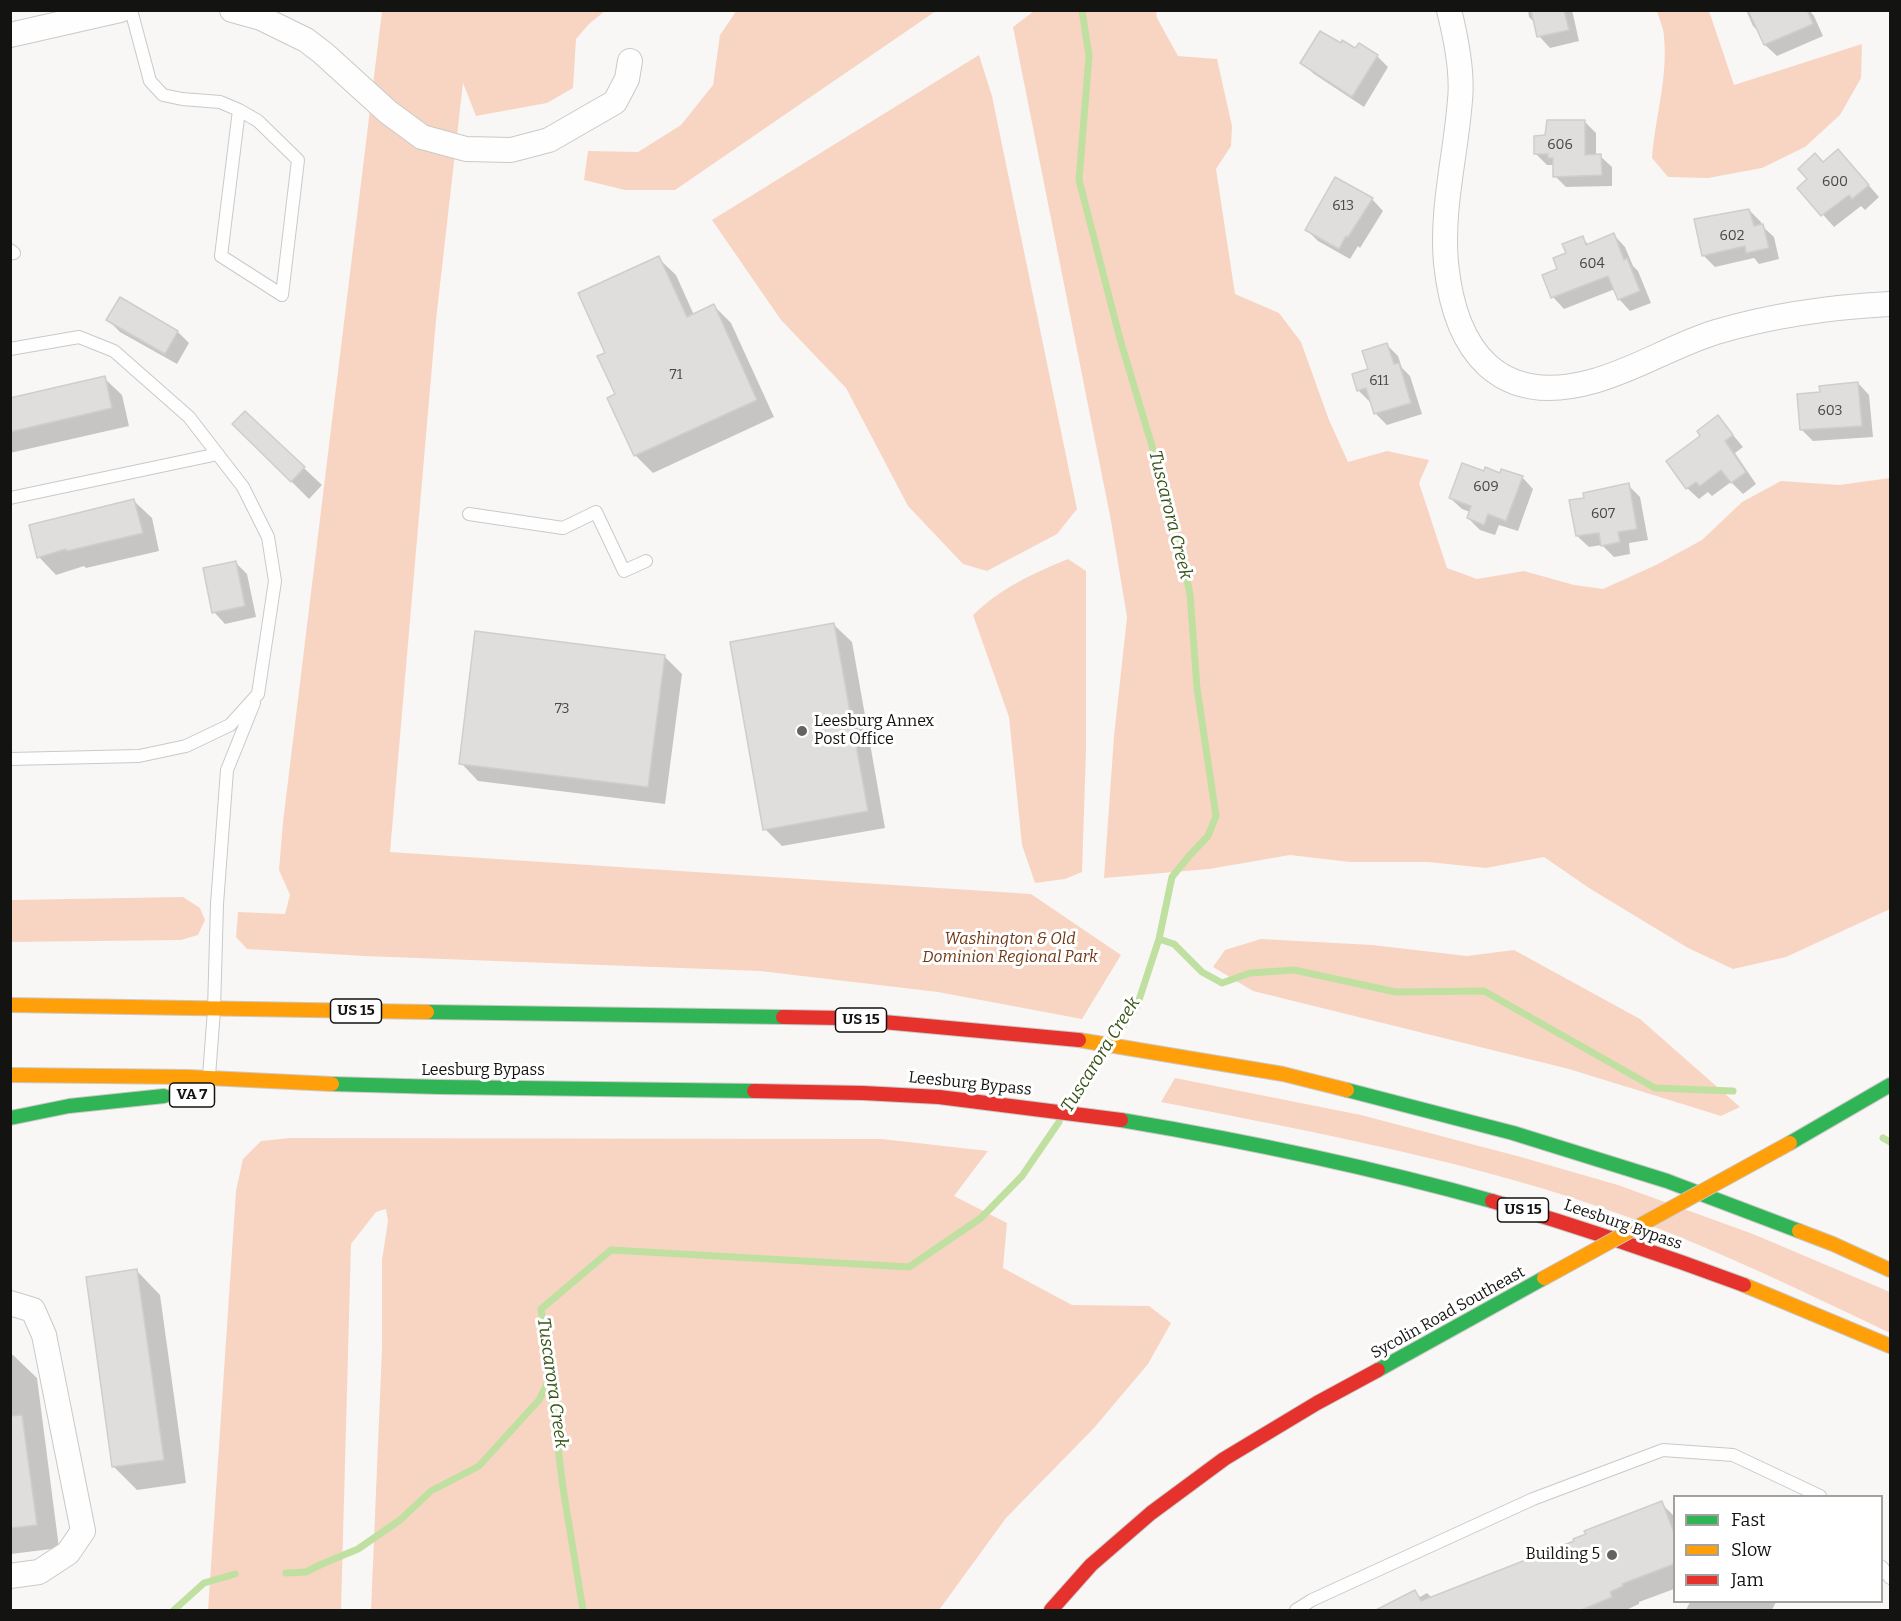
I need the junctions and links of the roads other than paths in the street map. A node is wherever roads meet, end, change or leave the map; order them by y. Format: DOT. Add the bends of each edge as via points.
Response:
graph roads {
  1 [pos="120,10"];
  2 [pos="131,10"];
  3 [pos="232,10"];
  4 [pos="1449,10"];
  5 [pos="10,35"];
  6 [pos="630,61"];
  7 [pos="239,110"];
  8 [pos="1890,304"];
  9 [pos="10,348"];
  10 [pos="218,454"];
  11 [pos="10,498"];
  12 [pos="469,514"];
  13 [pos="646,561"];
  14 [pos="258,694"];
  15 [pos="10,759"];
  16 [pos="10,1005"];
  17 [pos="214,1010"];
  18 [pos="10,1075"];
  19 [pos="209,1078"];
  20 [pos="1890,1085"];
  21 [pos="376,1087"];
  22 [pos="236,1093"];
  23 [pos="178,1095"];
  24 [pos="10,1118"];
  25 [pos="1890,1270"];
  26 [pos="10,1303"];
  27 [pos="1890,1346"];
  28 [pos="1816,1495"];
  29 [pos="10,1576"];
  30 [pos="1051,1611"];
  31 [pos="1296,1611"];
  1 -- 5 [label="street"];
  2 -- 7 [label="lane" via="150,81 163,95 220,102"];
  3 -- 6 [label="street" via="261,18 306,40 387,112 422,137 466,149 511,150 549,140 615,102 627,79"];
  4 -- 8 [label="street" via="1456,39 1461,98 1446,236 1450,293 1466,340 1480,359 1504,379 1535,388 1594,382 1726,330 1787,314"];
  7 -- 7 [label="lane" via="221,256 282,295 298,159 258,120"];
  9 -- 10 [label="lane" via="79,337 114,351 189,417"];
  10 -- 11 [label="lane"];
  10 -- 14 [label="lane" via="243,487 268,537 275,581"];
  12 -- 13 [label="lane" via="563,528 596,512 624,571"];
  14 -- 15 [label="lane" via="230,725 186,746 139,756"];
  14 -- 17 [label="lane" via="227,770"];
  16 -- 17 [label="main road, US 15"];
  17 -- 19 [label="lane"];
  17 -- 25 [label="main road, US 15" via="840,1018 1098,1042 1283,1074 1512,1133 1667,1181 1833,1244"];
  18 -- 19 [label="main road, Leesburg Bypass / US 15"];
  19 -- 21 [label="main road, Leesburg Bypass / US 15"];
  20 -- 30 [label="main road, Sycolin Road Southeast, bridge" via="1224,1459 1134,1527 1091,1565"];
  21 -- 22 [label="main road, VA 7"];
  21 -- 27 [label="main road, Leesburg Bypass / US 15" via="887,1093 1142,1122 1294,1151 1560,1221 1823,1316"];
  23 -- 24 [label="main road, VA 7" via="69,1106"];
  26 -- 29 [label="street" via="33,1310 44,1335 83,1531 68,1553 39,1572"];
  28 -- 31 [label="lane" via="1733,1455 1663,1449 1533,1499 1312,1600"];
}
